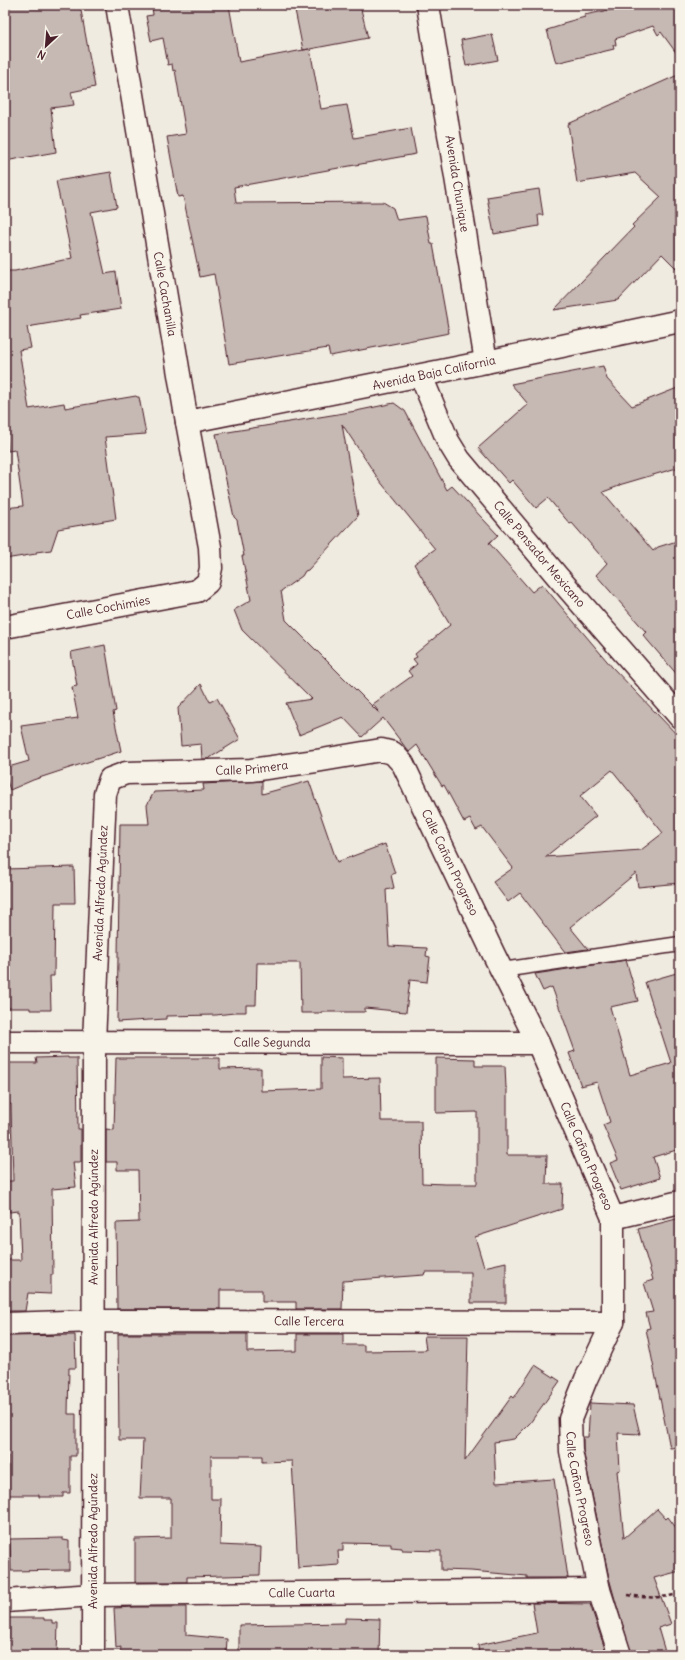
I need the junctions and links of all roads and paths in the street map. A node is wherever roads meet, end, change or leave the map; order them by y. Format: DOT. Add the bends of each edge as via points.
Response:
graph roads {
  1 [pos="117,5"];
  2 [pos="428,5"];
  3 [pos="680,321"];
  4 [pos="486,362"];
  5 [pos="421,376"];
  6 [pos="186,422"];
  7 [pos="208,582"];
  8 [pos="5,627"];
  9 [pos="680,717"];
  10 [pos="393,753"];
  11 [pos="110,779"];
  12 [pos="680,944"];
  13 [pos="502,970"];
  14 [pos="5,1042"];
  15 [pos="94,1042"];
  16 [pos="538,1043"];
  17 [pos="680,1202"];
  18 [pos="613,1218"];
  19 [pos="95,1321"];
  20 [pos="613,1322"];
  21 [pos="5,1324"];
  22 [pos="599,1590"];
  23 [pos="680,1593"];
  24 [pos="94,1595"];
  25 [pos="5,1601"];
  26 [pos="93,1655"];
  27 [pos="620,1655"];
  1 -- 6 [label="street, Calle Cachanilla"];
  2 -- 4 [label="street, Avenida Chunique"];
  3 -- 4 [label="street, Avenida Baja California"];
  4 -- 5 [label="street, Avenida Baja California"];
  5 -- 6 [label="street, Avenida Baja California"];
  5 -- 9 [label="street, Calle Pensador Mexicano" via="448,441 459,459"];
  6 -- 7 [label="street, Calle Cachanilla" via="210,547 211,568"];
  7 -- 8 [label="street, Calle Cochimíes" via="197,591"];
  10 -- 11 [label="street, Calle Primera" via="381,750 251,770 126,773"];
  10 -- 13 [label="street, Calle Cañon Progreso" via="403,764"];
  11 -- 15 [label="street, Avenida Alfredo Agúndez" via="105,794"];
  12 -- 13 [label="lane"];
  13 -- 16 [label="street, Calle Cañon Progreso"];
  14 -- 15 [label="street, Calle Segunda"];
  15 -- 16 [label="street, Calle Segunda"];
  15 -- 19 [label="street, Avenida Alfredo Agúndez"];
  16 -- 18 [label="street, Calle Cañon Progreso"];
  17 -- 18 [label="street"];
  18 -- 20 [label="street, Calle Cañon Progreso"];
  19 -- 20 [label="street, Calle Tercera"];
  19 -- 21 [label="street, Calle Tercera"];
  19 -- 24 [label="street, Avenida Alfredo Agúndez"];
  20 -- 22 [label="street, Calle Cañon Progreso" via="570,1419 571,1451"];
  22 -- 23 [label="path" via="640,1597 668,1597"];
  22 -- 24 [label="street, Calle Cuarta"];
  22 -- 27 [label="street, Calle Cañon Progreso"];
  24 -- 25 [label="street, Calle Cuarta"];
  24 -- 26 [label="street, Avenida Alfredo Agúndez"];
}
